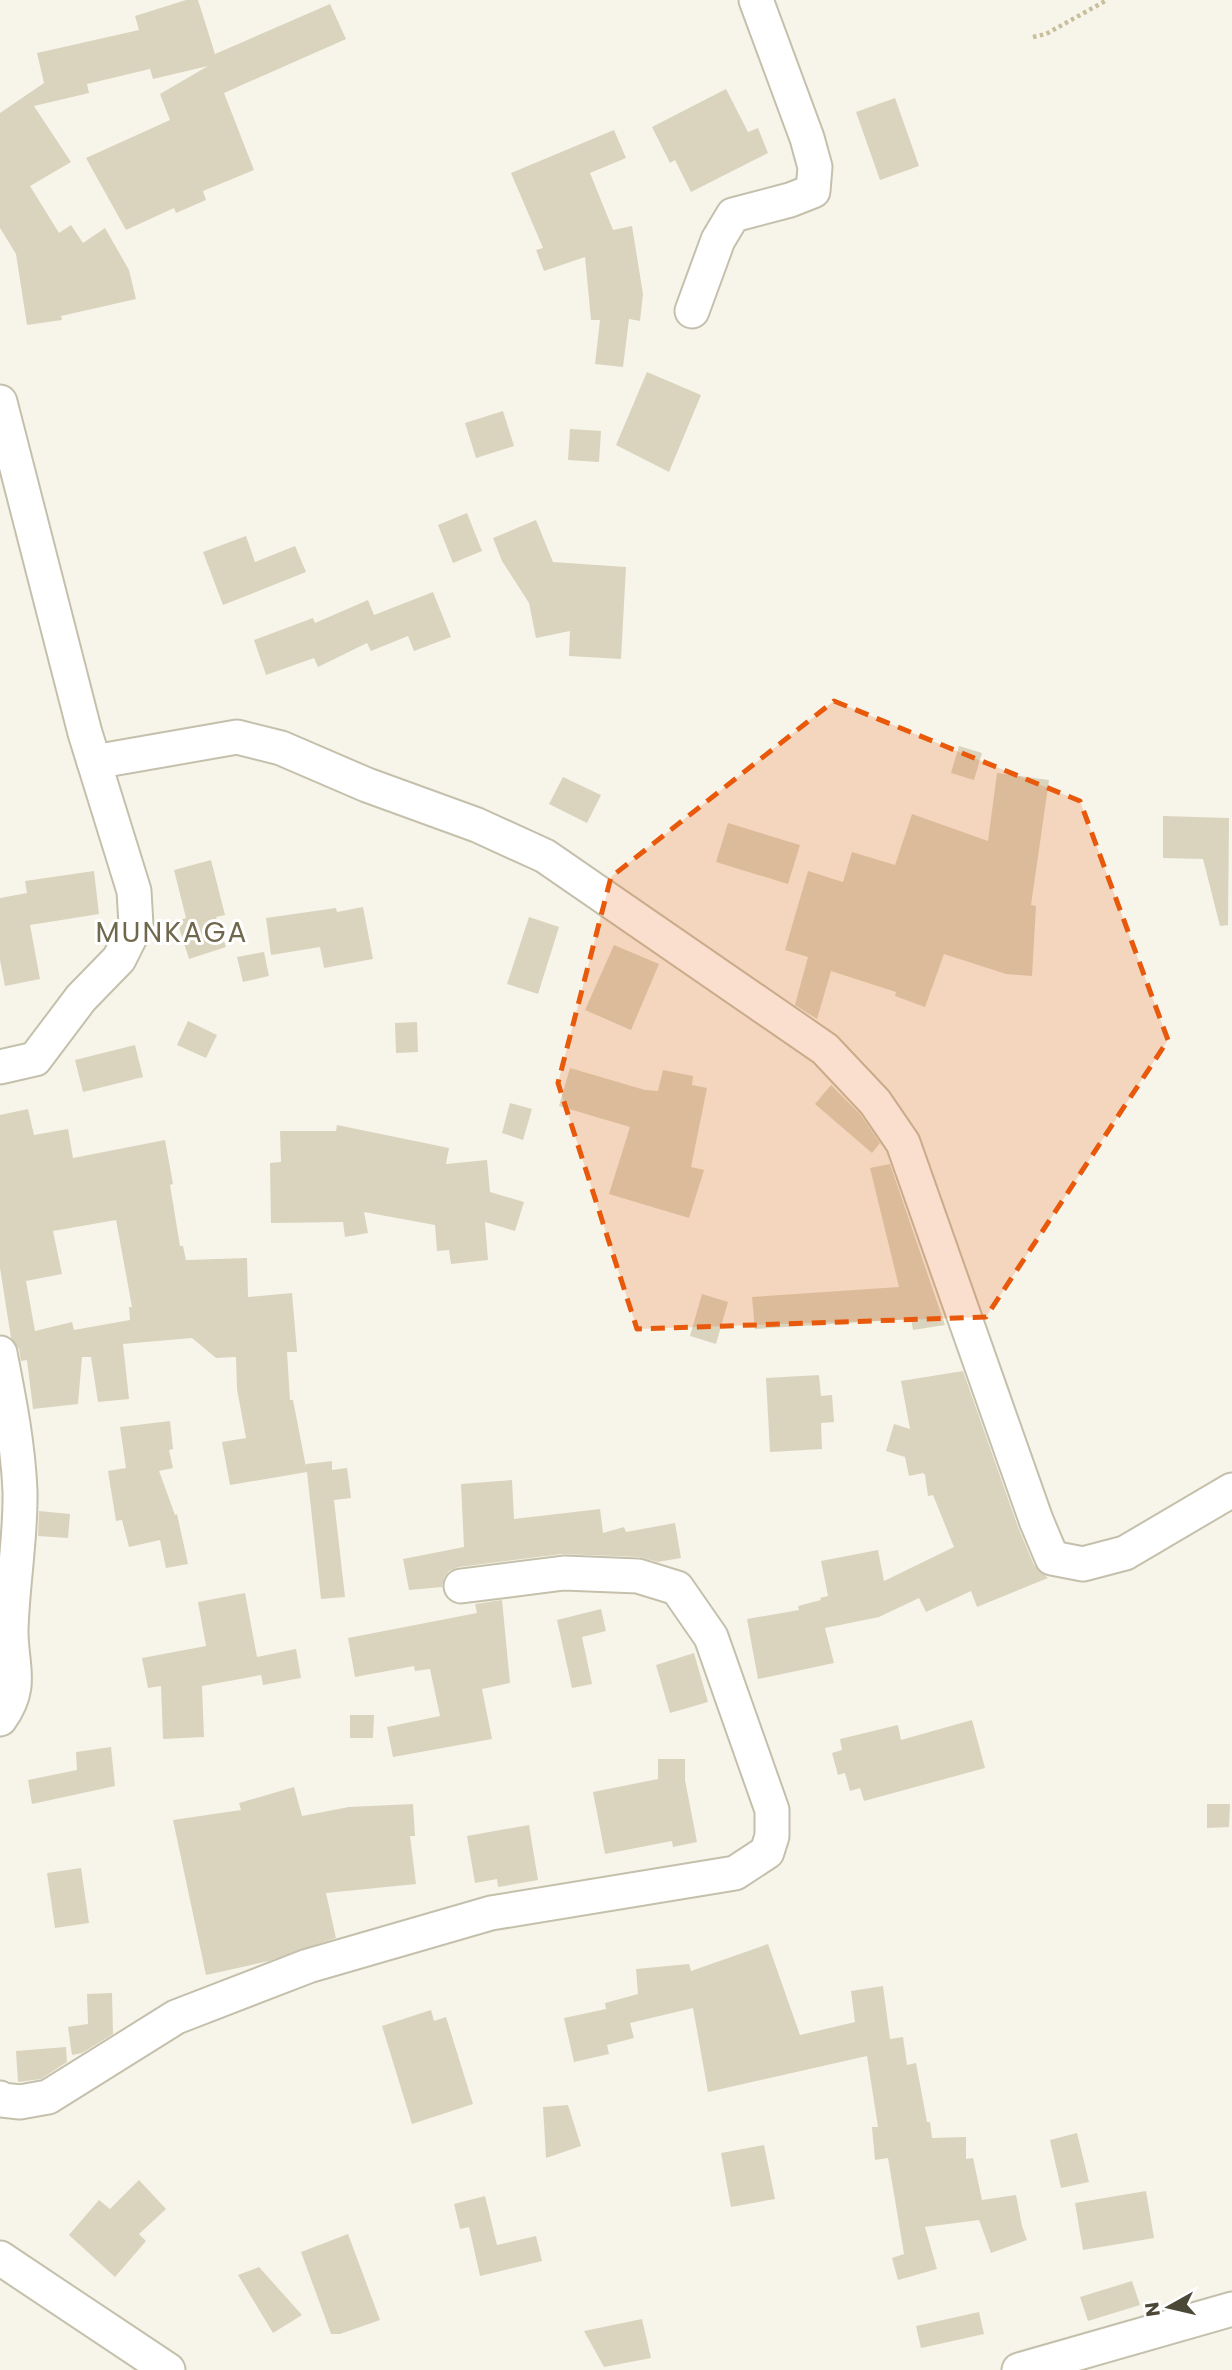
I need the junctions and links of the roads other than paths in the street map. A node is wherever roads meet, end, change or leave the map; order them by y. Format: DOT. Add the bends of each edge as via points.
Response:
graph roads {
  1 [pos="757,0"];
  2 [pos="692,312"];
  3 [pos="0,402"];
  4 [pos="94,762"];
  5 [pos="0,1067"];
  6 [pos="0,1353"];
  7 [pos="1232,1490"];
  8 [pos="461,1586"];
  9 [pos="0,1719"];
  10 [pos="0,2098"];
  11 [pos="0,2258"];
  12 [pos="1232,2309"];
  13 [pos="169,2370"];
  14 [pos="1020,2370"];
  1 -- 2 [label="street" via="807,138 815,167 813,191 733,215 718,240"];
  3 -- 4 [label="street"];
  4 -- 5 [label="street" via="135,891 136,925 119,960 81,998 35,1059"];
  4 -- 7 [label="street" via="237,737 281,748 545,856 825,1049 875,1102 903,1143 1052,1558 1083,1564 1125,1553"];
  6 -- 9 [label="street" via="15,1430 20,1493 11,1634 16,1679"];
  8 -- 10 [label="street" via="564,1573 638,1576 677,1588 711,1637 772,1810 767,1852 735,1873 491,1913 308,1966 176,2017 48,2097 20,2102"];
  11 -- 13 [label="street"];
  12 -- 14 [label="street"];
}
